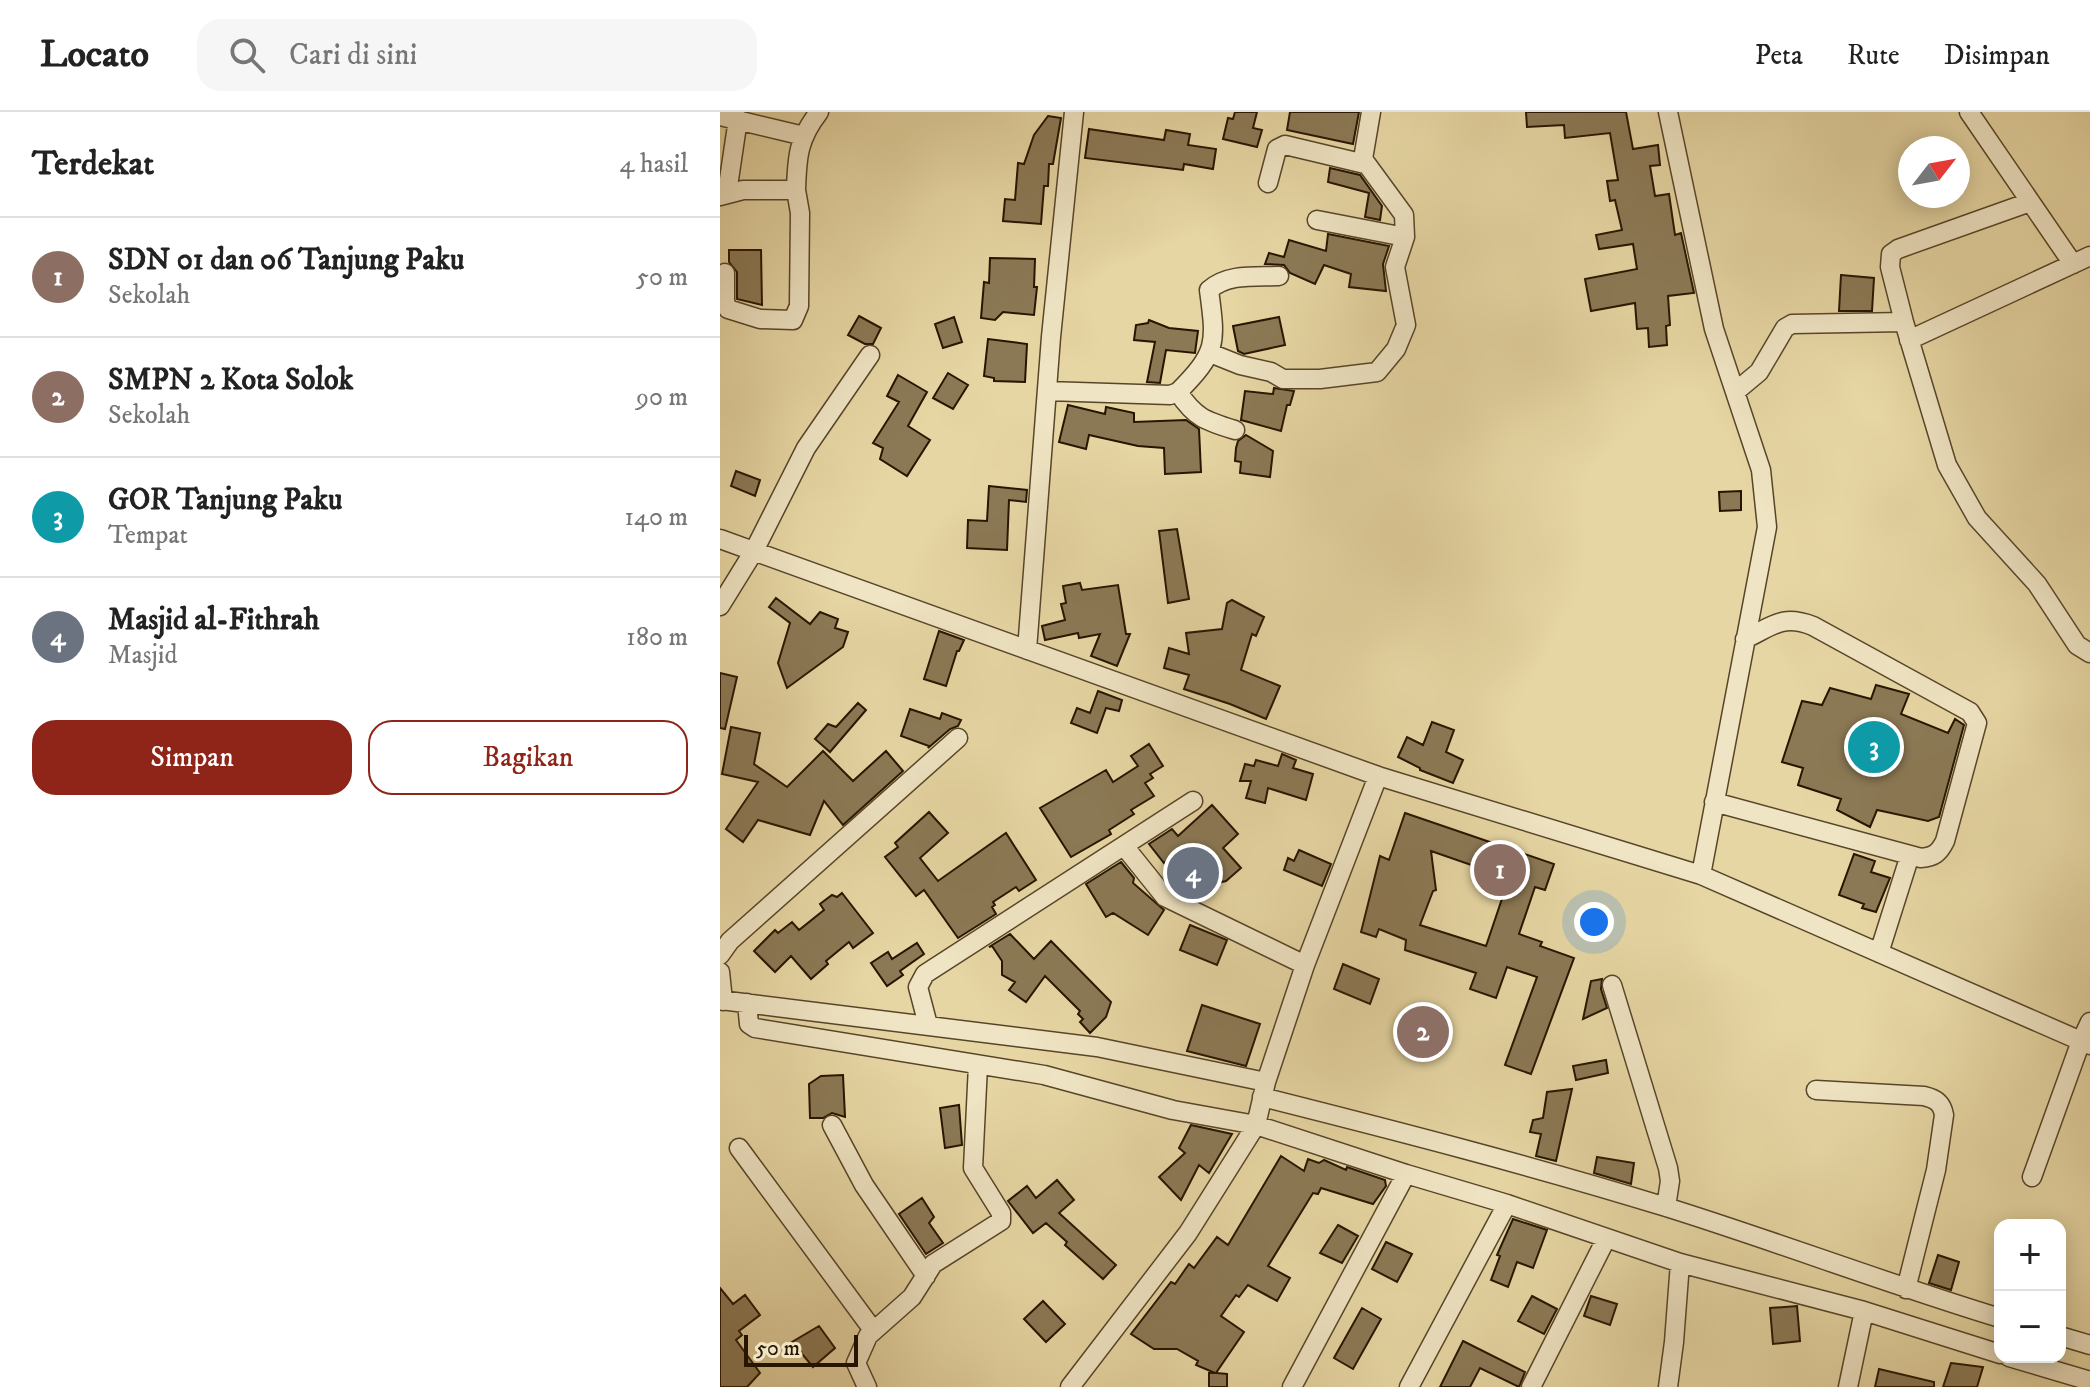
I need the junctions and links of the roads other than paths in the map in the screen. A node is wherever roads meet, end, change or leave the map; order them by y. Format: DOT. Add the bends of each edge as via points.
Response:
graph roads {
  1 [pos="819,112"];
  2 [pos="1074,112"];
  3 [pos="1371,112"];
  4 [pos="1668,112"];
  5 [pos="1969,112"];
  6 [pos="729,118"];
  7 [pos="804,136"];
  8 [pos="1365,164"];
  9 [pos="1268,183"];
  10 [pos="796,190"];
  11 [pos="724,194"];
  12 [pos="2030,202"];
  13 [pos="1317,220"];
  14 [pos="1405,237"];
  15 [pos="2082,260"];
  16 [pos="725,273"];
  17 [pos="1279,276"];
  18 [pos="1906,331"];
  19 [pos="1210,353"];
  20 [pos="870,355"];
  21 [pos="1047,391"];
  22 [pos="1178,392"];
  23 [pos="1735,392"];
  24 [pos="1235,430"];
  25 [pos="720,539"];
  26 [pos="754,551"];
  27 [pos="720,606"];
  28 [pos="1745,639"];
  29 [pos="1027,650"];
  30 [pos="2090,653"];
  31 [pos="958,738"];
  32 [pos="1378,776"];
  33 [pos="1193,801"];
  34 [pos="1714,802"];
  35 [pos="1124,846"];
  36 [pos="1910,855"];
  37 [pos="1701,875"];
  38 [pos="1879,953"];
  39 [pos="720,955"];
  40 [pos="1305,965"];
  41 [pos="720,972"];
  42 [pos="1612,985"];
  43 [pos="722,1000"];
  44 [pos="747,1003"];
  45 [pos="2090,1022"];
  46 [pos="928,1025"];
  47 [pos="2085,1043"];
  48 [pos="978,1065"];
  49 [pos="1264,1089"];
  50 [pos="1816,1090"];
  51 [pos="832,1125"];
  52 [pos="1256,1125"];
  53 [pos="739,1148"];
  54 [pos="1406,1174"];
  55 [pos="2032,1177"];
  56 [pos="1507,1204"];
  57 [pos="1666,1207"];
  58 [pos="1606,1239"];
  59 [pos="1680,1263"];
  60 [pos="926,1276"];
  61 [pos="1906,1289"];
  62 [pos="1864,1311"];
  63 [pos="1994,1316"];
  64 [pos="873,1330"];
  65 [pos="2066,1338"];
  66 [pos="2090,1345"];
  67 [pos="1994,1352"];
  68 [pos="2022,1363"];
  69 [pos="2058,1380"];
  70 [pos="2090,1381"];
  71 [pos="1073,1386"];
  72 [pos="867,1387"];
  73 [pos="1292,1387"];
  74 [pos="1409,1387"];
  75 [pos="1531,1387"];
  76 [pos="1668,1387"];
  77 [pos="1848,1387"];
  1 -- 7 [label="street"];
  2 -- 21 [label="street"];
  3 -- 8 [label="street"];
  4 -- 23 [label="street" via="1714,329"];
  5 -- 12 [label="street"];
  6 -- 7 [label="street"];
  6 -- 11 [label="street"];
  7 -- 10 [label="street" via="797,151"];
  8 -- 9 [label="street" via="1285,145 1277,149"];
  8 -- 14 [label="street" via="1404,215"];
  10 -- 11 [label="street"];
  10 -- 16 [label="street" via="799,306 793,320 760,319 728,309"];
  12 -- 15 [label="street"];
  12 -- 18 [label="street" via="1891,254"];
  13 -- 14 [label="street"];
  14 -- 19 [label="street" via="1395,267 1404,334 1377,372 1283,379"];
  15 -- 18 [label="street"];
  17 -- 19 [label="street" via="1235,278 1209,290 1214,330"];
  18 -- 23 [label="street" via="1792,324 1756,376"];
  18 -- 30 [label="street" via="1944,459 1970,507 2037,584 2077,645"];
  19 -- 22 [label="street"];
  20 -- 26 [label="street" via="806,448"];
  21 -- 22 [label="street"];
  21 -- 29 [label="street"];
  22 -- 24 [label="street" via="1199,417"];
  23 -- 28 [label="street" via="1761,470 1767,527"];
  25 -- 26 [label="street"];
  26 -- 27 [label="street"];
  26 -- 29 [label="street"];
  28 -- 34 [label="street"];
  28 -- 36 [label="street" via="1795,619 1974,715 1977,723 1945,841 1930,857"];
  29 -- 32 [label="street"];
  31 -- 39 [label="street"];
  32 -- 37 [label="street"];
  32 -- 40 [label="street"];
  33 -- 35 [label="street"];
  34 -- 36 [label="street"];
  34 -- 37 [label="street"];
  35 -- 40 [label="street" via="1165,897"];
  35 -- 46 [label="street" via="925,974 918,987"];
  36 -- 38 [label="street"];
  37 -- 38 [label="street"];
  38 -- 47 [label="street"];
  40 -- 49 [label="street"];
  41 -- 43 [label="street"];
  42 -- 57 [label="street" via="1668,1168"];
  43 -- 44 [label="street"];
  44 -- 46 [label="street"];
  44 -- 48 [label="street" via="749,1024 755,1028"];
  45 -- 47 [label="street"];
  46 -- 49 [label="street" via="1097,1047"];
  47 -- 55 [label="street"];
  48 -- 52 [label="street" via="1044,1075 1173,1110"];
  48 -- 60 [label="street" via="973,1168 1002,1217 937,1260"];
  49 -- 52 [label="street"];
  49 -- 57 [label="street"];
  50 -- 61 [label="street" via="1924,1096 1942,1107 1936,1170"];
  51 -- 60 [label="street" via="864,1185"];
  52 -- 54 [label="street"];
  52 -- 71 [label="street" via="1188,1233"];
  53 -- 64 [label="street"];
  54 -- 56 [label="street"];
  54 -- 73 [label="street"];
  56 -- 58 [label="street"];
  56 -- 74 [label="street"];
  57 -- 61 [label="street"];
  58 -- 59 [label="street"];
  58 -- 75 [label="street"];
  59 -- 62 [label="street"];
  59 -- 76 [label="street"];
  60 -- 64 [label="street" via="910,1300"];
  61 -- 63 [label="street"];
  62 -- 67 [label="street"];
  62 -- 77 [label="street"];
  64 -- 72 [label="street" via="856,1363"];
  65 -- 66 [label="street"];
  68 -- 69 [label="street"];
  69 -- 70 [label="street"];
}
